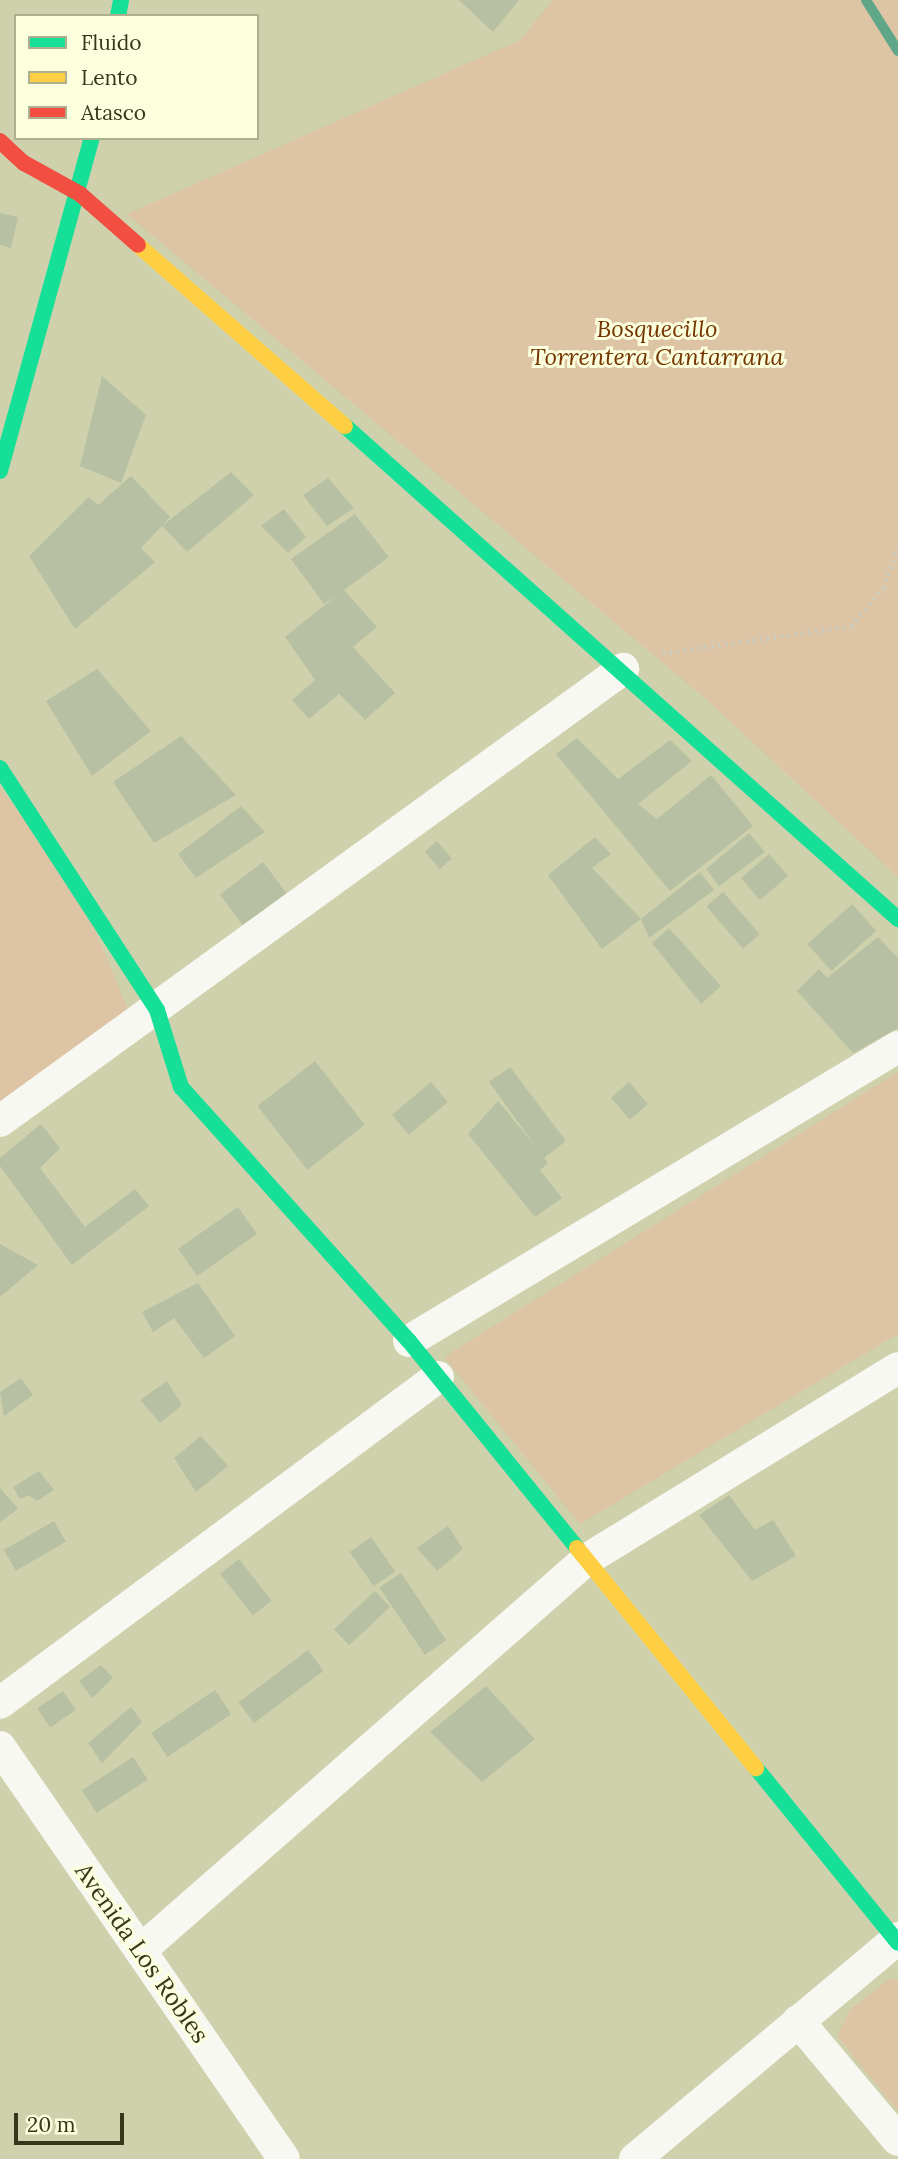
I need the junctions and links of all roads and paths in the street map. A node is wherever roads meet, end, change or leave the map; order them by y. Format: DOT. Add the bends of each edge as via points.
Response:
graph roads {
  1 [pos="92,140"];
  2 [pos="0,141"];
  3 [pos="80,194"];
  4 [pos="0,471"];
  5 [pos="898,546"];
  6 [pos="623,669"];
  7 [pos="0,768"];
  8 [pos="898,919"];
  9 [pos="157,1010"];
  10 [pos="898,1048"];
  11 [pos="0,1121"];
  12 [pos="409,1341"];
  13 [pos="898,1368"];
  14 [pos="438,1377"];
  15 [pos="586,1560"];
  16 [pos="0,1703"];
  17 [pos="0,1747"];
  18 [pos="897,1940"];
  19 [pos="141,1950"];
  20 [pos="798,2021"];
  21 [pos="898,2140"];
  22 [pos="284,2159"];
  23 [pos="635,2159"];
  1 -- 3 [label="street"];
  2 -- 3 [label="street" via="24,163"];
  3 -- 4 [label="street"];
  3 -- 6 [label="street"];
  5 -- 6 [label="path" via="883,588 851,626 657,654"];
  6 -- 8 [label="street"];
  6 -- 9 [label="street"];
  7 -- 9 [label="street"];
  9 -- 11 [label="street"];
  9 -- 12 [label="street" via="181,1087"];
  10 -- 12 [label="street"];
  12 -- 14 [label="street"];
  13 -- 15 [label="street"];
  14 -- 15 [label="street"];
  14 -- 16 [label="street"];
  15 -- 18 [label="street"];
  15 -- 19 [label="street"];
  17 -- 19 [label="street, Avenida Los Robles"];
  18 -- 20 [label="street"];
  19 -- 22 [label="street, Avenida Los Robles"];
  20 -- 21 [label="street"];
  20 -- 23 [label="street"];
}
